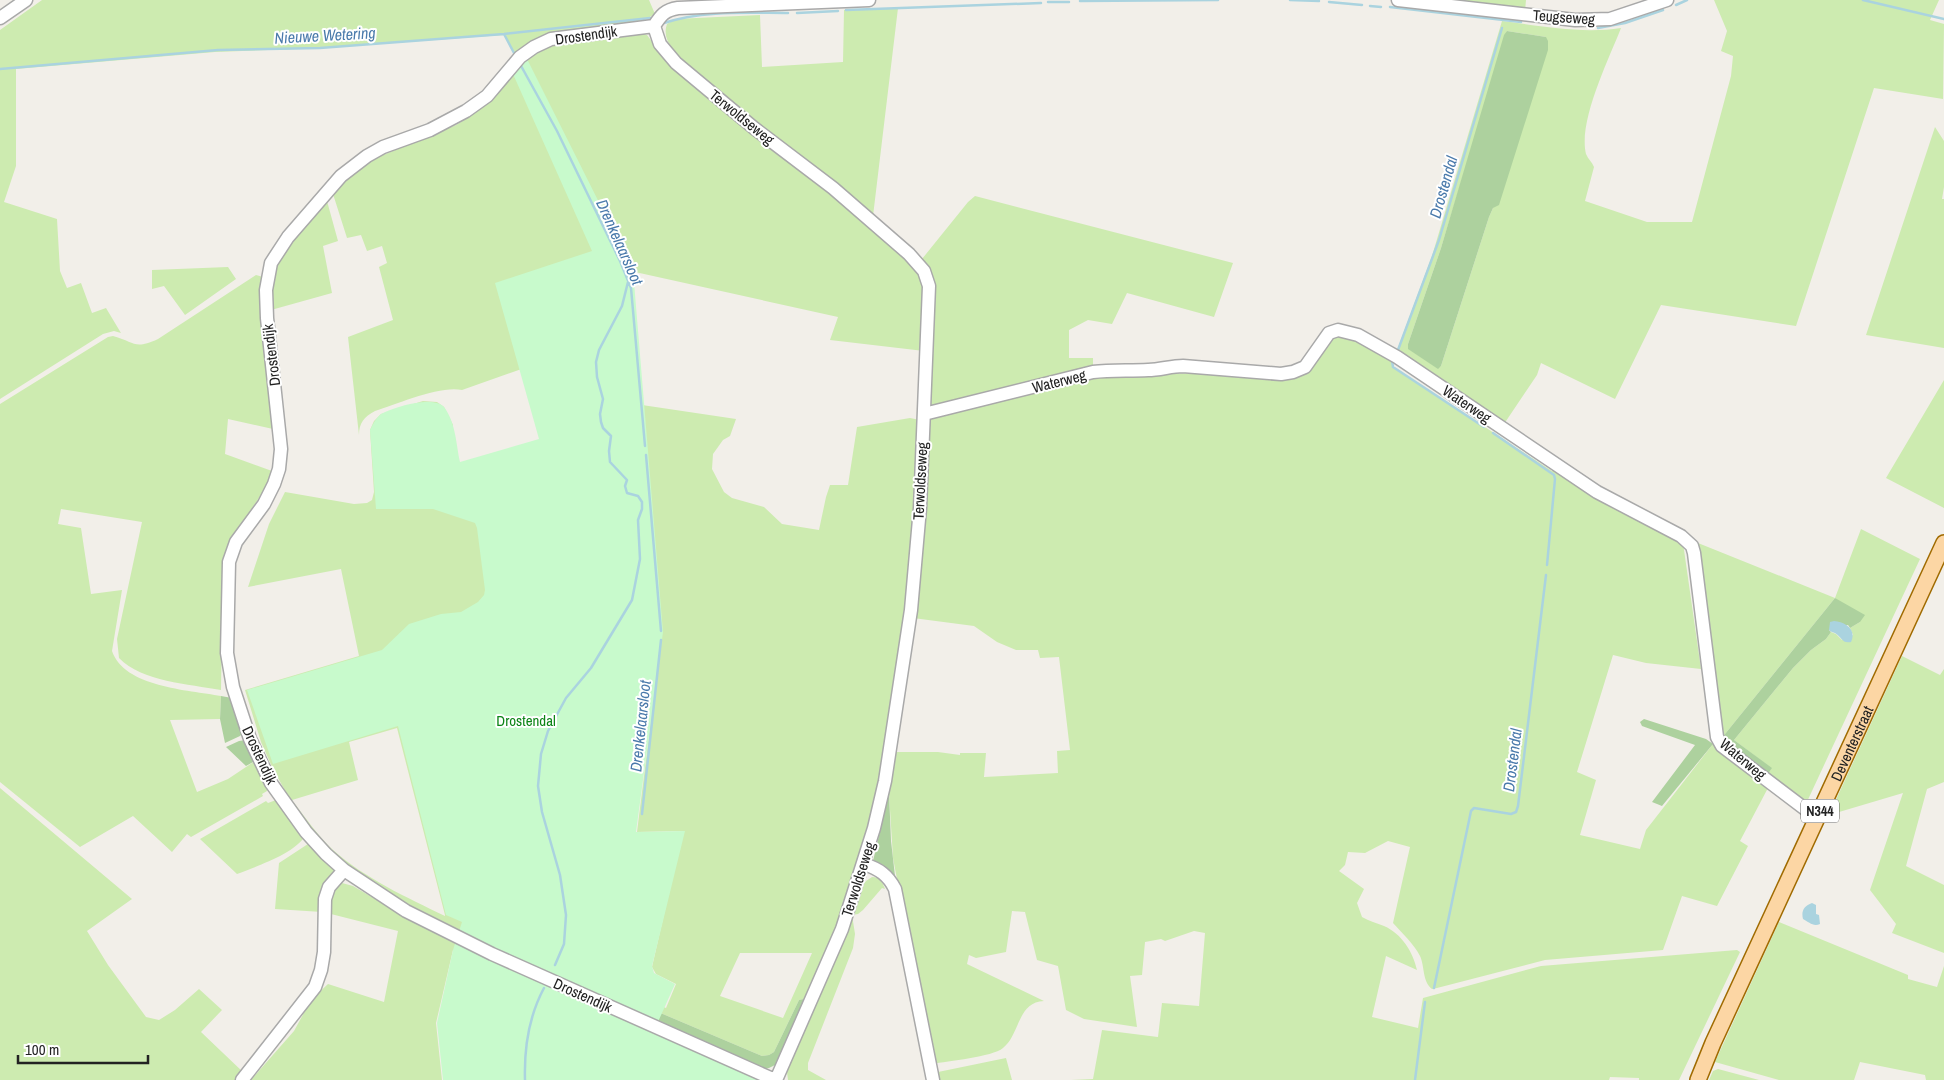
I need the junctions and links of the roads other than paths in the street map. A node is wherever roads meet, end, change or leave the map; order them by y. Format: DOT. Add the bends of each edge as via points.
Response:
graph roads {
  1 [pos="26,0"];
  2 [pos="869,0"];
  3 [pos="1398,0"];
  4 [pos="1667,0"];
  5 [pos="681,4"];
  6 [pos="0,18"];
  7 [pos="656,22"];
  8 [pos="924,414"];
  9 [pos="1944,543"];
  10 [pos="1817,818"];
  11 [pos="864,864"];
  12 [pos="344,870"];
  13 [pos="242,1080"];
  14 [pos="776,1080"];
  15 [pos="933,1080"];
  16 [pos="1698,1080"];
  1 -- 6 [label="street"];
  2 -- 5 [label="street"];
  3 -- 4 [label="street, Teugseweg" via="1575,20 1610,19"];
  5 -- 7 [label="street" via="666,10"];
  7 -- 8 [label="street, Terwoldseweg" via="660,44 676,63 833,188 924,271 930,294"];
  7 -- 12 [label="street, Drostendijk" via="551,39 534,47 520,57 487,96 466,111 430,130 383,147 353,165 288,237 272,263 266,309 282,449 279,469 264,504 236,542 229,562 227,653 233,687 250,739 271,783 306,832"];
  8 -- 10 [label="street, Waterweg" via="1092,372 1183,366 1281,374 1293,372 1304,367 1329,333 1338,330 1358,335 1397,357 1597,492 1689,542 1694,553 1716,737 1722,746"];
  8 -- 11 [label="street, Terwoldseweg" via="910,618 885,781"];
  9 -- 10 [label="main road, Deventerstraat / N344"];
  10 -- 16 [label="main road, Deventerstraat / N344"];
  11 -- 14 [label="street, Terwoldseweg" via="835,945"];
  11 -- 15 [label="street" via="883,872 896,889"];
  12 -- 13 [label="street" via="329,887 325,899 324,952 315,987"];
  12 -- 14 [label="street, Drostendijk" via="406,911 492,954"];
}
